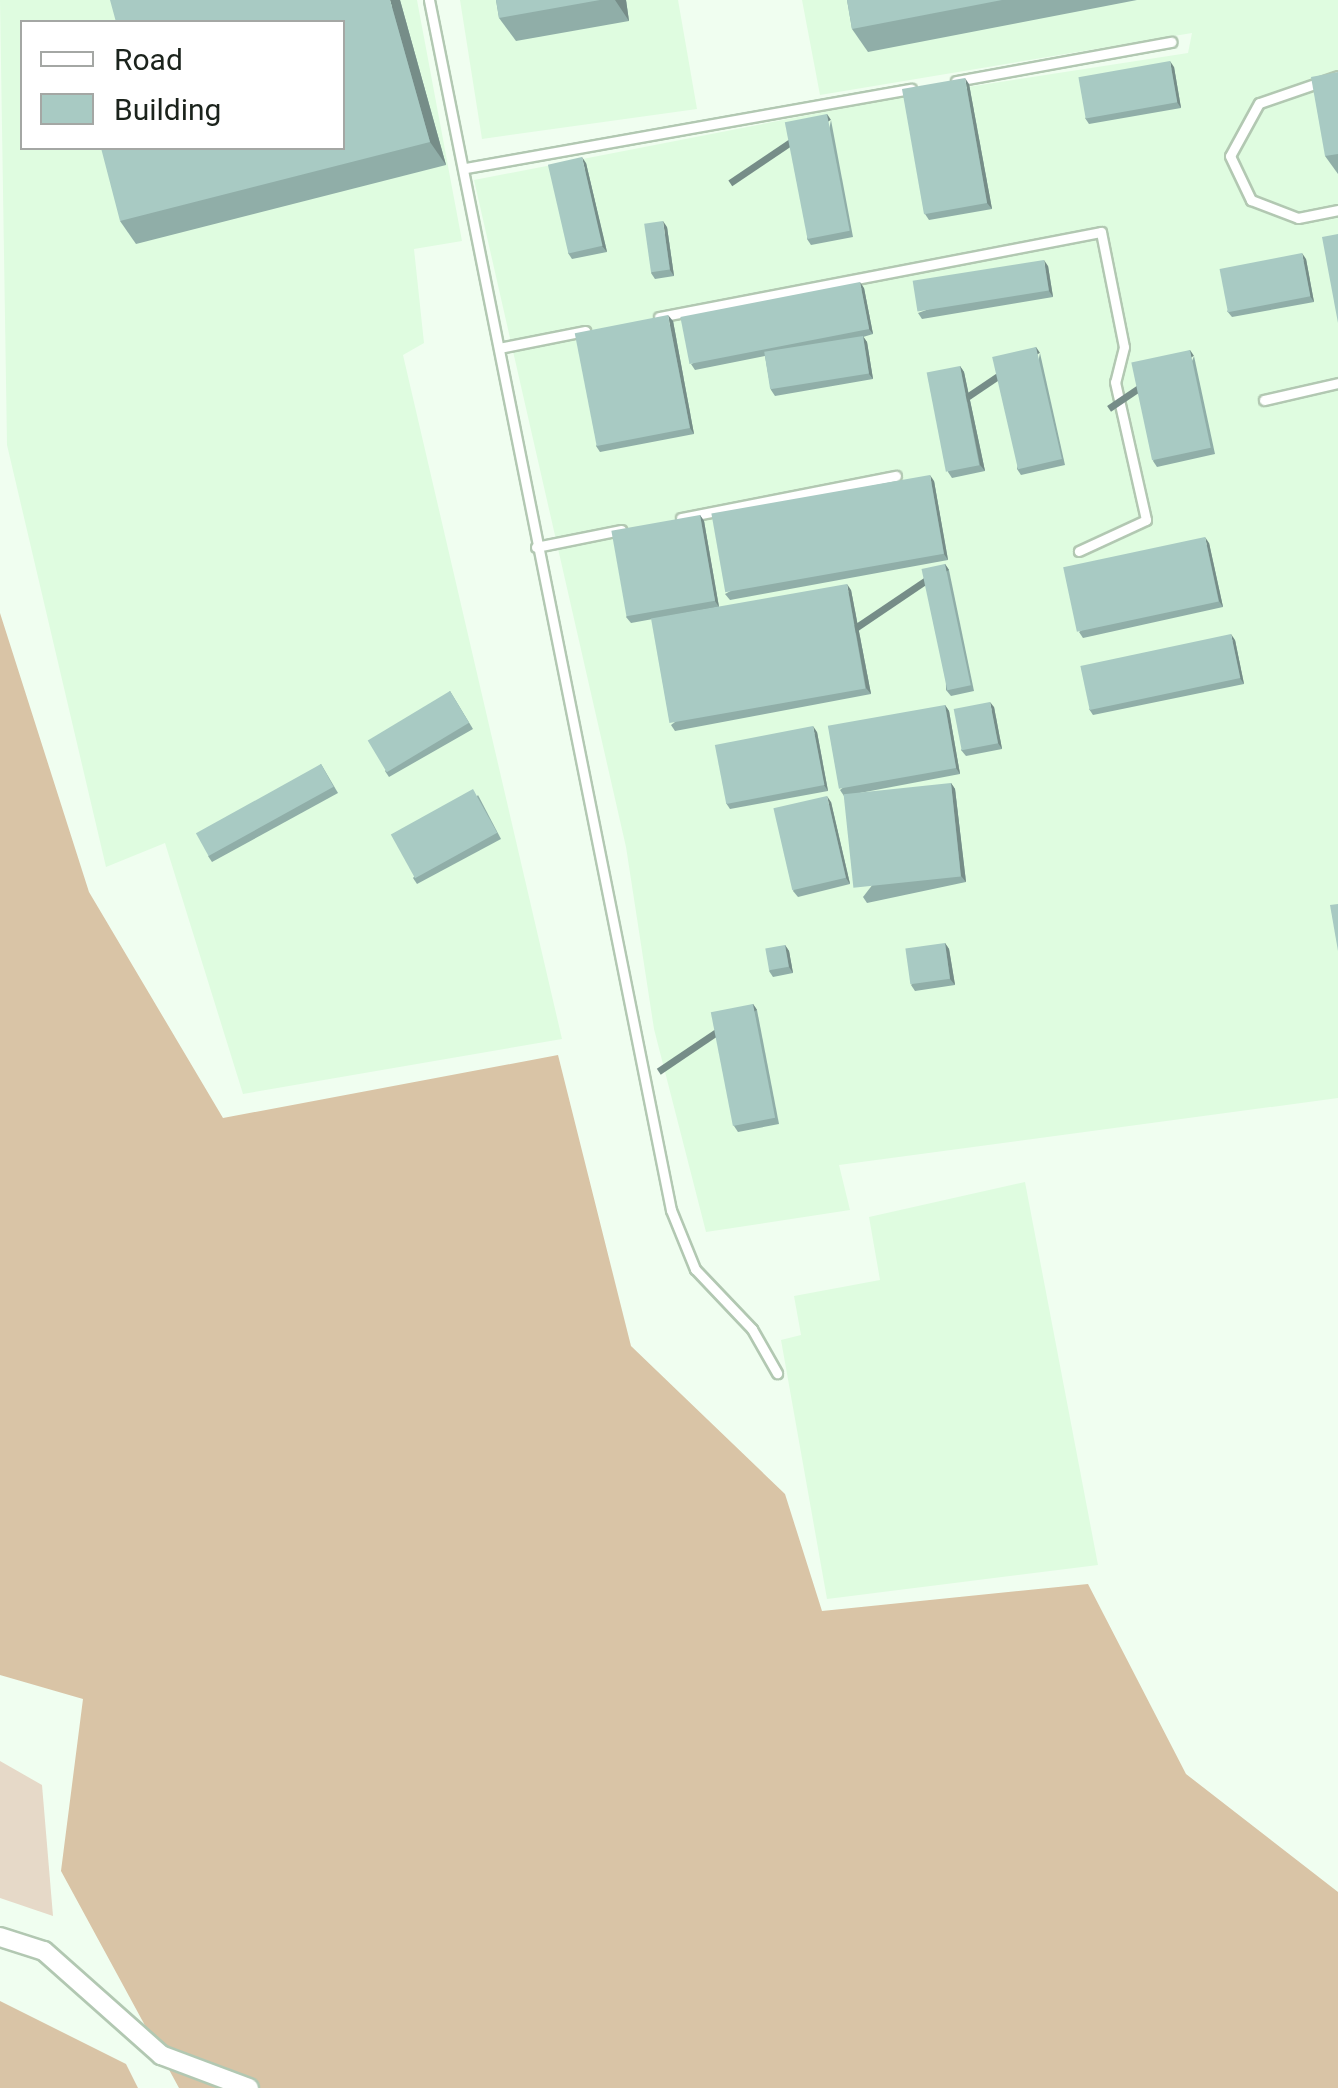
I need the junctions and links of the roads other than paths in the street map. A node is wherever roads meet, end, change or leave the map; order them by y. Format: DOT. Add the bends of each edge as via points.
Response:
graph roads {
  1 [pos="429,0"];
  2 [pos="1171,42"];
  3 [pos="1338,76"];
  4 [pos="466,168"];
  5 [pos="1338,210"];
  6 [pos="635,322"];
  7 [pos="596,329"];
  8 [pos="499,348"];
  9 [pos="1338,382"];
  10 [pos="1264,400"];
  11 [pos="896,476"];
  12 [pos="668,521"];
  13 [pos="630,528"];
  14 [pos="536,547"];
  15 [pos="1080,551"];
  16 [pos="777,1373"];
  17 [pos="0,1937"];
  18 [pos="249,2088"];
  1 -- 4 [label="lane"];
  2 -- 4 [label="lane"];
  3 -- 5 [label="lane" via="1259,103 1230,156 1251,200 1298,218"];
  4 -- 8 [label="lane"];
  6 -- 15 [label="lane" via="1101,232 1124,348 1115,382 1146,520"];
  7 -- 8 [label="lane"];
  8 -- 14 [label="lane"];
  9 -- 10 [label="lane"];
  11 -- 12 [label="lane"];
  13 -- 14 [label="lane"];
  14 -- 16 [label="lane" via="671,1210 695,1269 752,1329"];
  17 -- 18 [label="street" via="44,1951 161,2055"];
}
